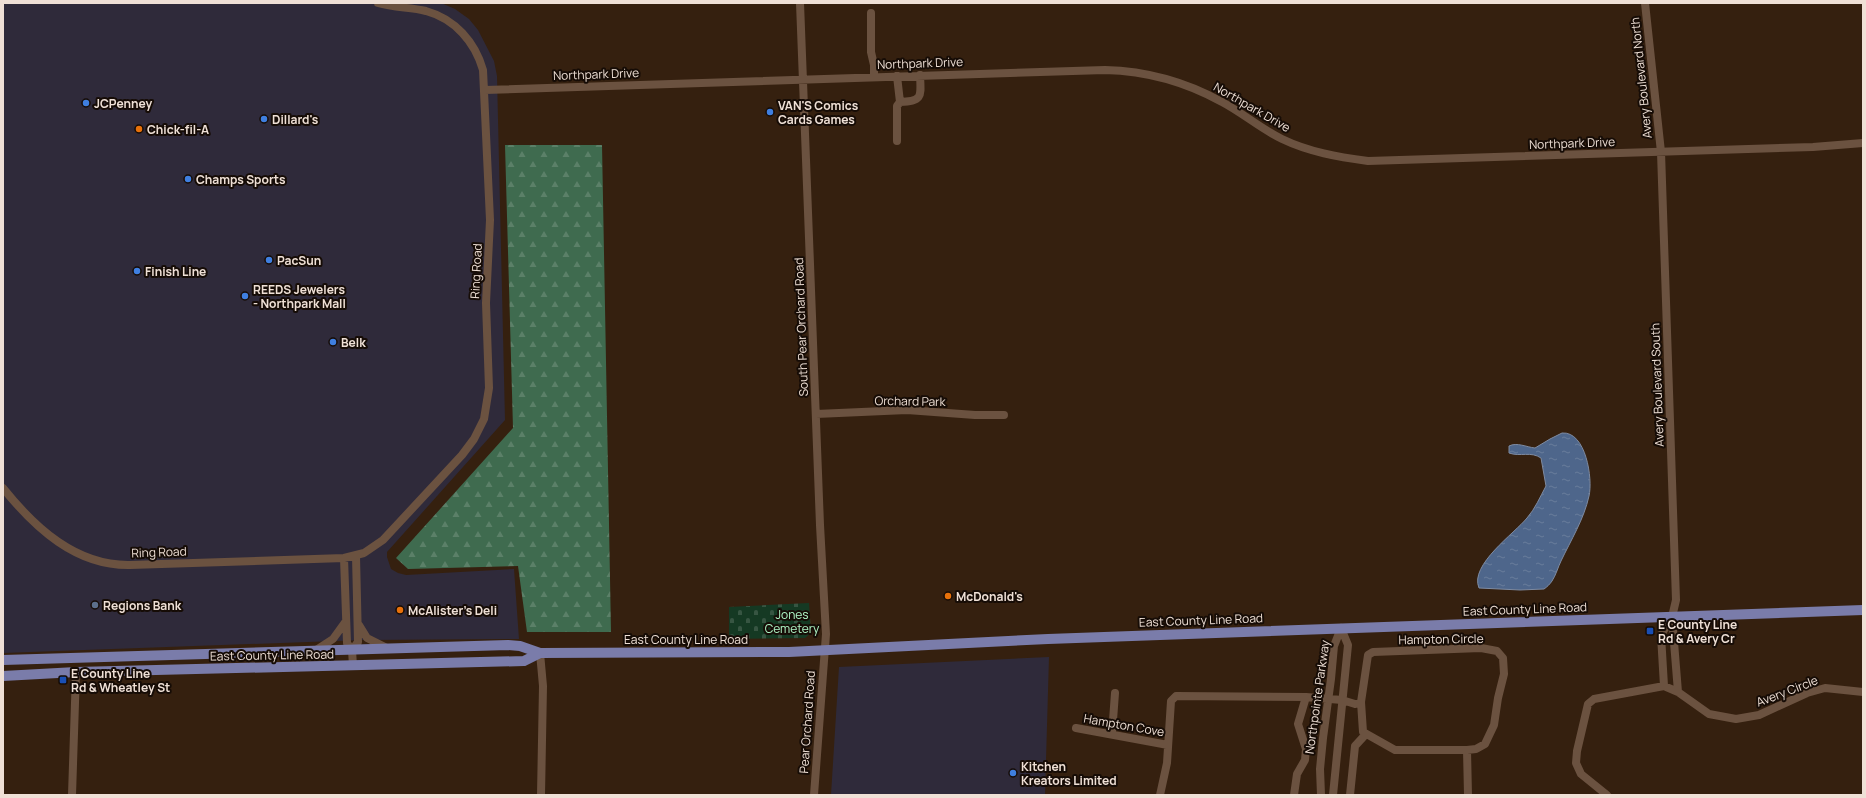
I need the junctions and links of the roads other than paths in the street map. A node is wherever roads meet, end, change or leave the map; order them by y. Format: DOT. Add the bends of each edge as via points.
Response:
graph roads {
  1 [pos="378,3"];
  2 [pos="800,3"];
  3 [pos="1646,3"];
  4 [pos="871,13"];
  5 [pos="920,75"];
  6 [pos="874,76"];
  7 [pos="898,76"];
  8 [pos="804,79"];
  9 [pos="485,90"];
  10 [pos="900,102"];
  11 [pos="897,141"];
  12 [pos="1863,142"];
  13 [pos="1660,152"];
  14 [pos="816,414"];
  15 [pos="1004,415"];
  16 [pos="3,488"];
  17 [pos="356,556"];
  18 [pos="344,558"];
  19 [pos="1863,610"];
  20 [pos="1672,617"];
  21 [pos="346,621"];
  22 [pos="358,624"];
  23 [pos="1341,628"];
  24 [pos="388,648"];
  25 [pos="352,650"];
  26 [pos="824,650"];
  27 [pos="314,651"];
  28 [pos="540,653"];
  29 [pos="3,660"];
  30 [pos="353,666"];
  31 [pos="76,672"];
  32 [pos="3,676"];
  33 [pos="1664,686"];
  34 [pos="1678,692"];
  35 [pos="1863,692"];
  36 [pos="1115,693"];
  37 [pos="1306,697"];
  38 [pos="1328,700"];
  39 [pos="1342,700"];
  40 [pos="1361,702"];
  41 [pos="1076,728"];
  42 [pos="1112,734"];
  43 [pos="1366,734"];
  44 [pos="1168,745"];
  45 [pos="1468,750"];
  46 [pos="1161,794"];
  47 [pos="72,795"];
  48 [pos="541,795"];
  49 [pos="814,795"];
  50 [pos="1294,795"];
  51 [pos="1321,795"];
  52 [pos="1333,795"];
  53 [pos="1350,795"];
  54 [pos="1468,795"];
  55 [pos="1607,795"];
  1 -- 9 [label="street, Ring Road" via="426,11 456,27 470,41 479,57"];
  2 -- 8 [label="street, South Pear Orchard Road"];
  3 -- 13 [label="street, Avery Boulevard North"];
  4 -- 6 [label="street"];
  5 -- 7 [label="street, Northpark Drive"];
  5 -- 10 [label="street" via="920,98"];
  5 -- 13 [label="street, Northpark Drive" via="1105,70 1140,73 1166,79 1223,102 1258,126 1289,142 1324,154 1368,161"];
  6 -- 7 [label="street, Northpark Drive"];
  6 -- 8 [label="street, Northpark Drive"];
  7 -- 10 [label="street"];
  8 -- 9 [label="street, Northpark Drive"];
  8 -- 14 [label="street, South Pear Orchard Road"];
  9 -- 17 [label="street, Ring Road" via="490,220 486,285 489,388 484,419 462,455 383,540"];
  10 -- 11 [label="street" via="897,106"];
  12 -- 13 [label="street, Northpark Drive" via="1813,147"];
  13 -- 20 [label="street, Avery Boulevard South" via="1676,600"];
  14 -- 15 [label="street, Orchard Park" via="907,410"];
  14 -- 26 [label="street, South Pear Orchard Road" via="826,634"];
  16 -- 18 [label="street, Ring Road" via="31,519 58,543 79,555 102,563 130,565"];
  17 -- 18 [label="street, Ring Road"];
  17 -- 22 [label="street"];
  18 -- 21 [label="street"];
  19 -- 20 [label="main road, East County Line Road"];
  20 -- 23 [label="main road, East County Line Road"];
  20 -- 33 [label="street" via="1661,635"];
  20 -- 34 [label="street"];
  21 -- 25 [label="street" via="347,643"];
  21 -- 27 [label="street" via="333,639"];
  22 -- 24 [label="street" via="367,638"];
  22 -- 25 [label="street" via="358,642"];
  23 -- 26 [label="main road, East County Line Road" via="910,644"];
  23 -- 38 [label="street, Northpointe Parkway" via="1334,646"];
  23 -- 39 [label="street, Northpointe Parkway" via="1348,645"];
  24 -- 25 [label="main road, East County Line Road"];
  24 -- 28 [label="main road, East County Line Road" via="508,645"];
  25 -- 27 [label="main road, East County Line Road"];
  25 -- 30 [label="street"];
  26 -- 28 [label="main road, East County Line Road"];
  26 -- 49 [label="street, Pear Orchard Road"];
  27 -- 29 [label="main road, East County Line Road"];
  28 -- 30 [label="main road, East County Line Road" via="524,661"];
  28 -- 48 [label="street" via="544,686"];
  30 -- 31 [label="main road, East County Line Road"];
  31 -- 32 [label="main road, East County Line Road"];
  31 -- 47 [label="street"];
  33 -- 34 [label="street, Avery Circle"];
  33 -- 55 [label="street" via="1594,699 1588,704 1576,763 1581,774"];
  34 -- 35 [label="street, Avery Circle" via="1709,714 1736,719 1759,715 1807,693 1825,688"];
  36 -- 42 [label="street"];
  37 -- 38 [label="street"];
  37 -- 44 [label="street" via="1176,696 1171,701"];
  37 -- 50 [label="street" via="1298,724 1306,749 1305,760 1297,774"];
  38 -- 39 [label="street"];
  38 -- 51 [label="street, Northpointe Parkway" via="1320,769"];
  39 -- 40 [label="street" via="1355,704"];
  39 -- 52 [label="street, Northpointe Parkway"];
  40 -- 43 [label="street, Hampton Circle" via="1363,732"];
  40 -- 45 [label="street, Hampton Circle" via="1368,655 1373,652 1481,648 1497,651 1503,658 1504,674 1494,725 1485,744"];
  41 -- 42 [label="street, Hampton Cove"];
  42 -- 44 [label="street, Hampton Cove"];
  43 -- 45 [label="street, Hampton Circle" via="1394,750"];
  43 -- 53 [label="street" via="1355,746"];
  44 -- 46 [label="street"];
  45 -- 54 [label="street"];
}
